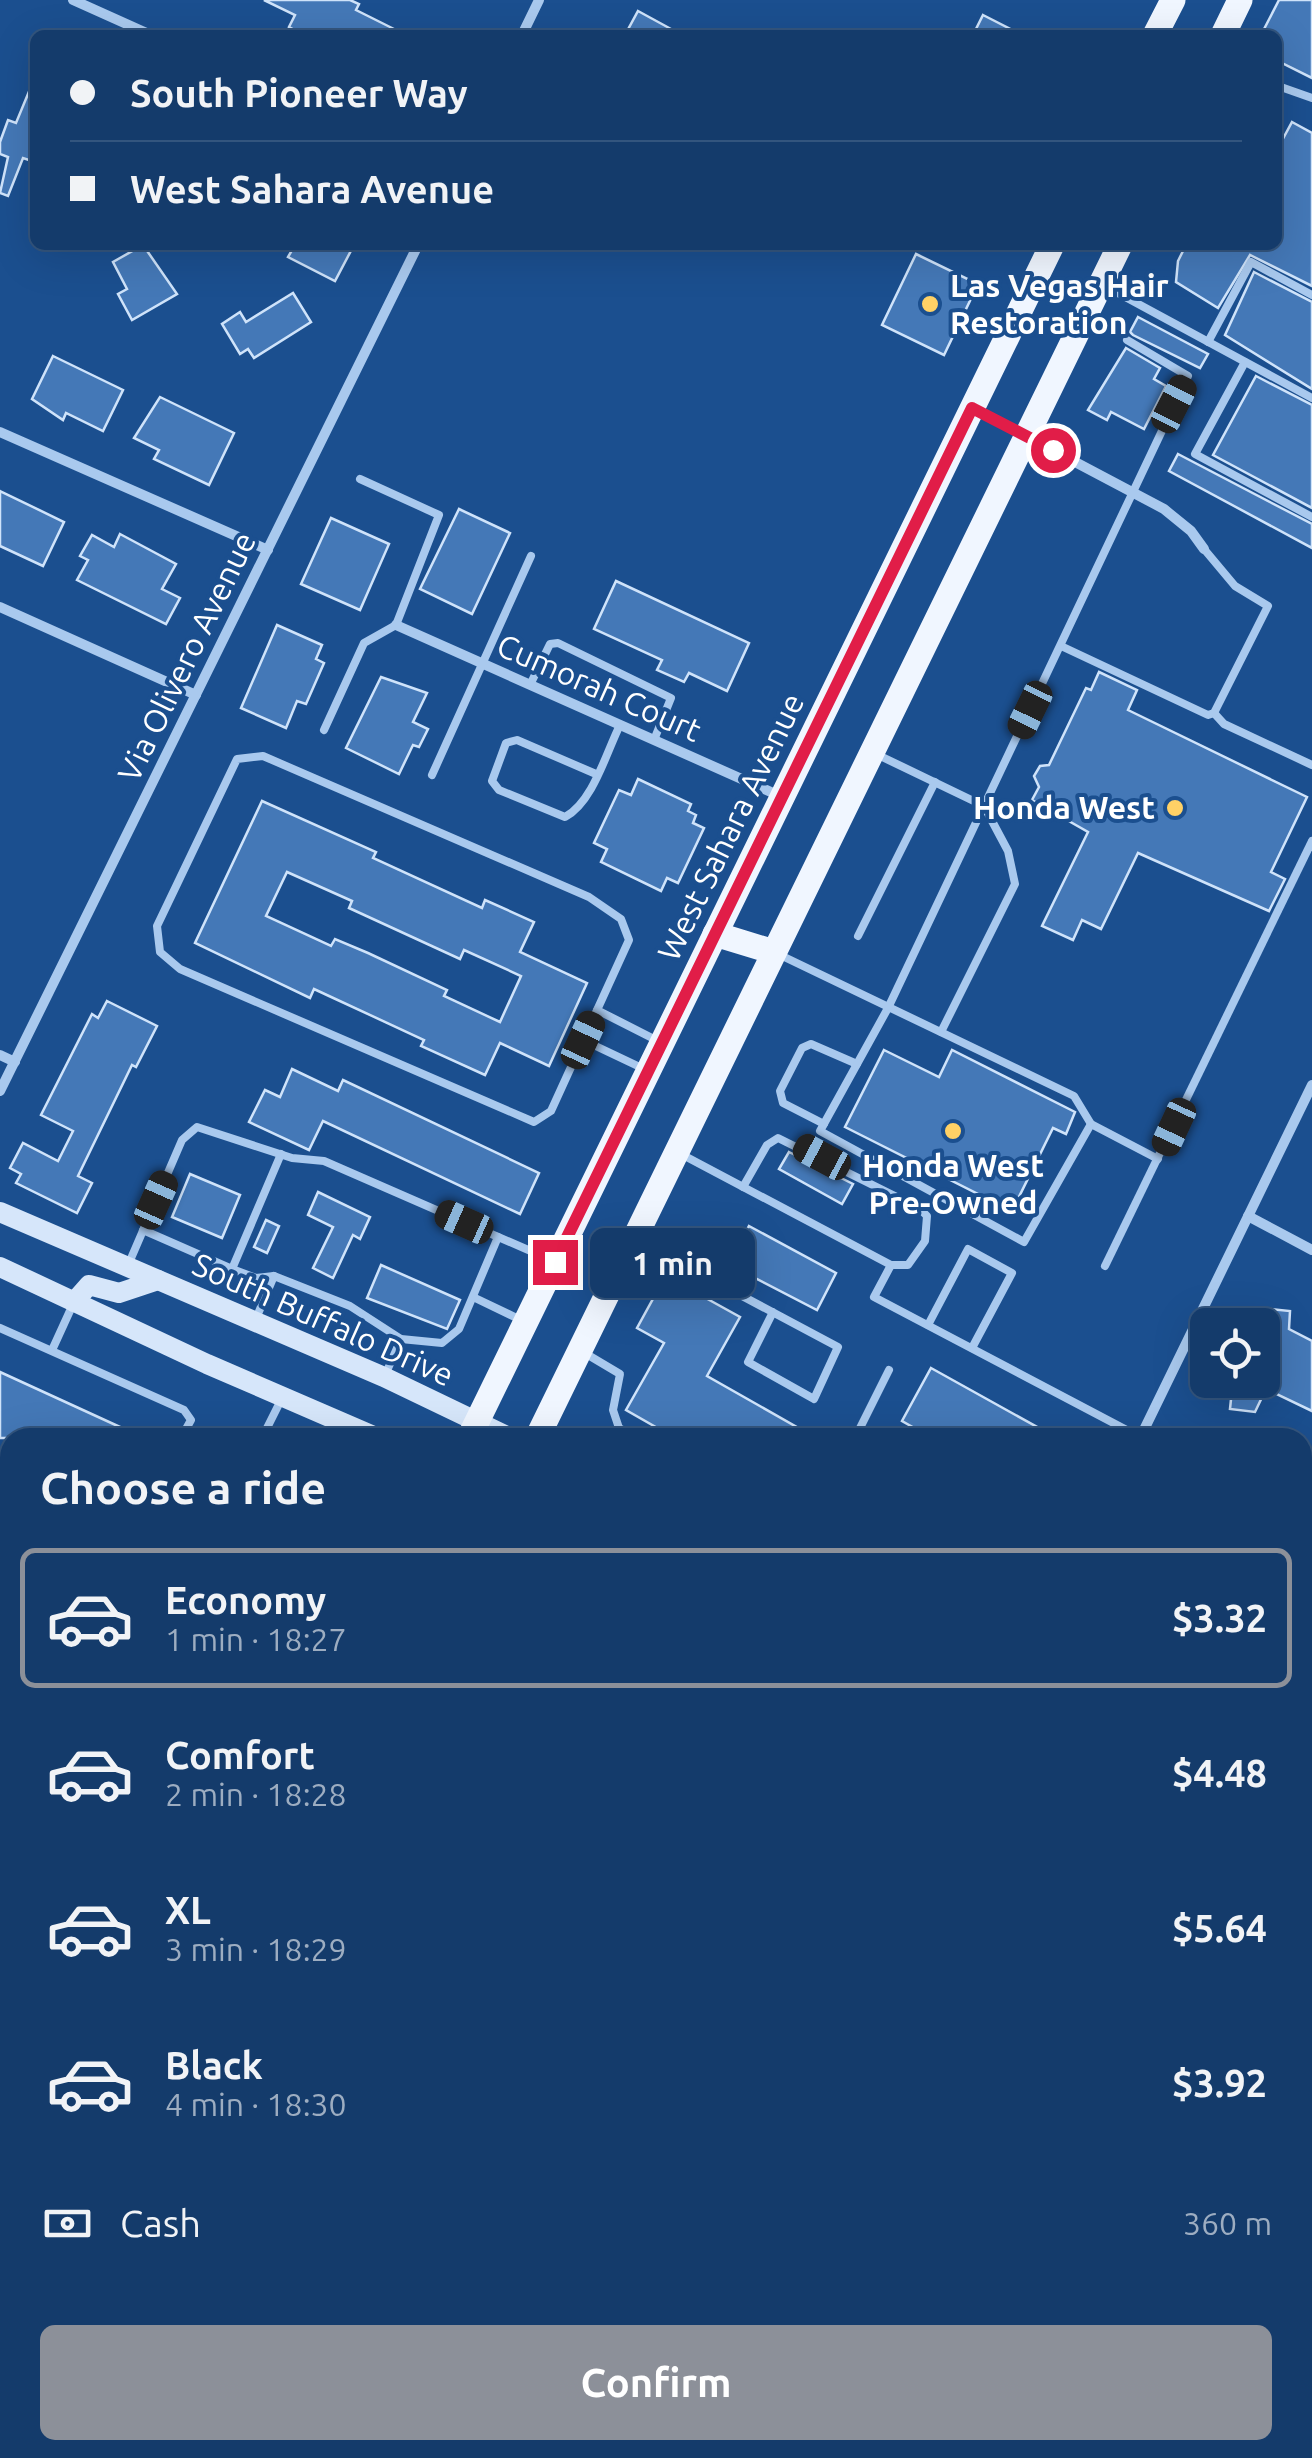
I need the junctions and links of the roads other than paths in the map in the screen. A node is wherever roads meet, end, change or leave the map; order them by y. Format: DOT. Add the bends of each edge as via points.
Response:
graph roads {
  1 [pos="73,0"];
  2 [pos="539,0"];
  3 [pos="1172,0"];
  4 [pos="1240,0"];
  5 [pos="140,30"];
  6 [pos="524,30"];
  7 [pos="1157,30"];
  8 [pos="1225,30"];
  9 [pos="1282,87"];
  10 [pos="1312,98"];
  11 [pos="416,250"];
  12 [pos="1050,250"];
  13 [pos="1118,250"];
  14 [pos="1101,284"];
  15 [pos="1312,295"];
  16 [pos="1127,340"];
  17 [pos="1208,342"];
  18 [pos="1245,362"];
  19 [pos="1312,398"];
  20 [pos="972,408"];
  21 [pos="0,432"];
  22 [pos="1026,436"];
  23 [pos="360,478"];
  24 [pos="1134,494"];
  25 [pos="1312,518"];
  26 [pos="1204,549"];
  27 [pos="268,550"];
  28 [pos="530,556"];
  29 [pos="0,606"];
  30 [pos="396,625"];
  31 [pos="1061,646"];
  32 [pos="481,663"];
  33 [pos="530,685"];
  34 [pos="196,695"];
  35 [pos="1214,713"];
  36 [pos="620,725"];
  37 [pos="324,730"];
  38 [pos="654,740"];
  39 [pos="872,752"];
  40 [pos="1312,764"];
  41 [pos="596,774"];
  42 [pos="432,775"];
  43 [pos="935,782"];
  44 [pos="782,797"];
  45 [pos="984,806"];
  46 [pos="1312,841"];
  47 [pos="715,934"];
  48 [pos="858,936"];
  49 [pos="774,952"];
  50 [pos="888,1008"];
  51 [pos="597,1010"];
  52 [pos="940,1032"];
  53 [pos="583,1040"];
  54 [pos="662,1043"];
  55 [pos="0,1055"];
  56 [pos="15,1062"];
  57 [pos="857,1064"];
  58 [pos="648,1071"];
  59 [pos="1312,1085"];
  60 [pos="0,1090"];
  61 [pos="824,1124"];
  62 [pos="1091,1124"];
  63 [pos="676,1151"];
  64 [pos="281,1154"];
  65 [pos="1158,1159"];
  66 [pos="743,1187"];
  67 [pos="0,1212"];
  68 [pos="1248,1216"];
  69 [pos="143,1230"];
  70 [pos="498,1237"];
  71 [pos="633,1238"];
  72 [pos="1312,1250"];
  73 [pos="555,1262"];
  74 [pos="891,1265"];
  75 [pos="1105,1266"];
  76 [pos="127,1267"];
  77 [pos="0,1268"];
  78 [pos="232,1269"];
  79 [pos="274,1276"];
  80 [pos="158,1280"];
  81 [pos="473,1297"];
  82 [pos="74,1302"];
  83 [pos="773,1312"];
  84 [pos="255,1321"];
  85 [pos="525,1322"];
  86 [pos="928,1325"];
  87 [pos="0,1328"];
  88 [pos="400,1339"];
  89 [pos="53,1348"];
  90 [pos="972,1348"];
  91 [pos="579,1350"];
  92 [pos="889,1370"];
  93 [pos="384,1377"];
  94 [pos="283,1396"];
  95 [pos="187,1428"];
  96 [pos="267,1428"];
  97 [pos="342,1428"];
  98 [pos="472,1428"];
  99 [pos="474,1428"];
  100 [pos="541,1428"];
  101 [pos="618,1428"];
  102 [pos="860,1428"];
  103 [pos="1123,1428"];
  104 [pos="1144,1428"];
  1 -- 5 [label="street"];
  2 -- 6 [label="street"];
  3 -- 7 [label="main road"];
  4 -- 8 [label="main road"];
  9 -- 10 [label="lane"];
  11 -- 27 [label="street, Via Olivero Avenue"];
  12 -- 20 [label="main road, West Sahara Avenue"];
  13 -- 14 [label="main road"];
  14 -- 17 [label="lane"];
  14 -- 22 [label="main road"];
  15 -- 17 [label="lane" via="1251,262"];
  16 -- 24 [label="lane" via="1188,376"];
  17 -- 18 [label="lane"];
  18 -- 19 [label="lane"];
  18 -- 25 [label="lane" via="1196,454"];
  20 -- 22 [label="street"];
  20 -- 44 [label="main road, West Sahara Avenue"];
  21 -- 27 [label="street"];
  22 -- 24 [label="street"];
  22 -- 39 [label="main road"];
  23 -- 30 [label="lane" via="440,515"];
  24 -- 26 [label="street" via="1174,515"];
  24 -- 31 [label="lane"];
  26 -- 35 [label="lane" via="1235,586 1268,606"];
  27 -- 34 [label="street, Via Olivero Avenue"];
  28 -- 32 [label="lane"];
  29 -- 34 [label="street"];
  30 -- 32 [label="street, Cumorah Court"];
  30 -- 37 [label="lane" via="364,642"];
  31 -- 35 [label="lane"];
  31 -- 45 [label="lane"];
  32 -- 33 [label="street, Cumorah Court"];
  32 -- 42 [label="lane"];
  33 -- 36 [label="street, Cumorah Court"];
  33 -- 38 [label="lane" via="552,642 558,642 670,698"];
  34 -- 56 [label="street, Via Olivero Avenue"];
  35 -- 40 [label="lane" via="1224,724"];
  36 -- 38 [label="street, Cumorah Court"];
  36 -- 41 [label="lane"];
  38 -- 44 [label="street, Cumorah Court"];
  39 -- 43 [label="lane"];
  39 -- 49 [label="main road"];
  41 -- 41 [label="lane" via="578,810 565,817 492,781 506,743 517,740"];
  43 -- 45 [label="lane"];
  43 -- 48 [label="lane"];
  44 -- 47 [label="main road, West Sahara Avenue"];
  45 -- 50 [label="lane"];
  45 -- 52 [label="lane" via="1008,851 1015,884"];
  46 -- 65 [label="lane"];
  47 -- 49 [label="main road"];
  47 -- 54 [label="main road, West Sahara Avenue"];
  49 -- 50 [label="lane"];
  49 -- 63 [label="main road"];
  50 -- 52 [label="lane"];
  50 -- 57 [label="lane"];
  51 -- 53 [label="lane"];
  51 -- 53 [label="lane" via="629,940 621,919 590,897 264,756 236,759 157,926 160,952 180,969 534,1122 551,1110"];
  51 -- 54 [label="lane"];
  52 -- 62 [label="lane" via="1074,1096"];
  53 -- 58 [label="lane"];
  54 -- 58 [label="main road, West Sahara Avenue"];
  55 -- 56 [label="street"];
  56 -- 60 [label="street, Via Olivero Avenue"];
  57 -- 61 [label="lane"];
  57 -- 61 [label="lane" via="811,1044 802,1048 780,1091 783,1103"];
  58 -- 73 [label="main road, West Sahara Avenue"];
  59 -- 68 [label="street"];
  61 -- 62 [label="lane" via="820,1131 1024,1242"];
  62 -- 65 [label="lane"];
  63 -- 66 [label="lane"];
  63 -- 71 [label="main road"];
  64 -- 69 [label="lane" via="197,1127 182,1140"];
  64 -- 70 [label="lane" via="324,1161"];
  64 -- 78 [label="lane"];
  65 -- 75 [label="lane"];
  66 -- 74 [label="lane"];
  66 -- 74 [label="lane" via="767,1145 790,1140 927,1216 925,1241 908,1265"];
  67 -- 76 [label="main road, South Buffalo Drive"];
  68 -- 72 [label="street"];
  68 -- 104 [label="street"];
  69 -- 76 [label="lane"];
  69 -- 78 [label="lane"];
  70 -- 73 [label="lane"];
  70 -- 81 [label="lane"];
  71 -- 83 [label="lane"];
  71 -- 91 [label="main road"];
  73 -- 85 [label="main road, West Sahara Avenue"];
  74 -- 86 [label="lane" via="874,1296"];
  76 -- 80 [label="main road, South Buffalo Drive"];
  77 -- 82 [label="main road"];
  78 -- 79 [label="lane"];
  79 -- 84 [label="lane"];
  79 -- 88 [label="lane" via="350,1306"];
  80 -- 82 [label="main road" via="120,1294 89,1284"];
  80 -- 84 [label="main road, South Buffalo Drive"];
  81 -- 85 [label="lane"];
  81 -- 88 [label="lane" via="459,1329 442,1343"];
  82 -- 89 [label="lane"];
  82 -- 94 [label="main road"];
  83 -- 83 [label="lane" via="838,1348 814,1398 748,1362"];
  84 -- 93 [label="main road, South Buffalo Drive"];
  85 -- 99 [label="main road, West Sahara Avenue"];
  86 -- 90 [label="lane"];
  86 -- 90 [label="lane" via="968,1249 1012,1273"];
  87 -- 89 [label="lane"];
  88 -- 93 [label="lane"];
  89 -- 95 [label="lane" via="184,1410 191,1420"];
  90 -- 103 [label="lane"];
  91 -- 100 [label="main road"];
  91 -- 101 [label="lane" via="620,1374 613,1410"];
  92 -- 102 [label="lane"];
  93 -- 98 [label="main road, South Buffalo Drive"];
  94 -- 96 [label="lane"];
  94 -- 97 [label="main road"];
}
